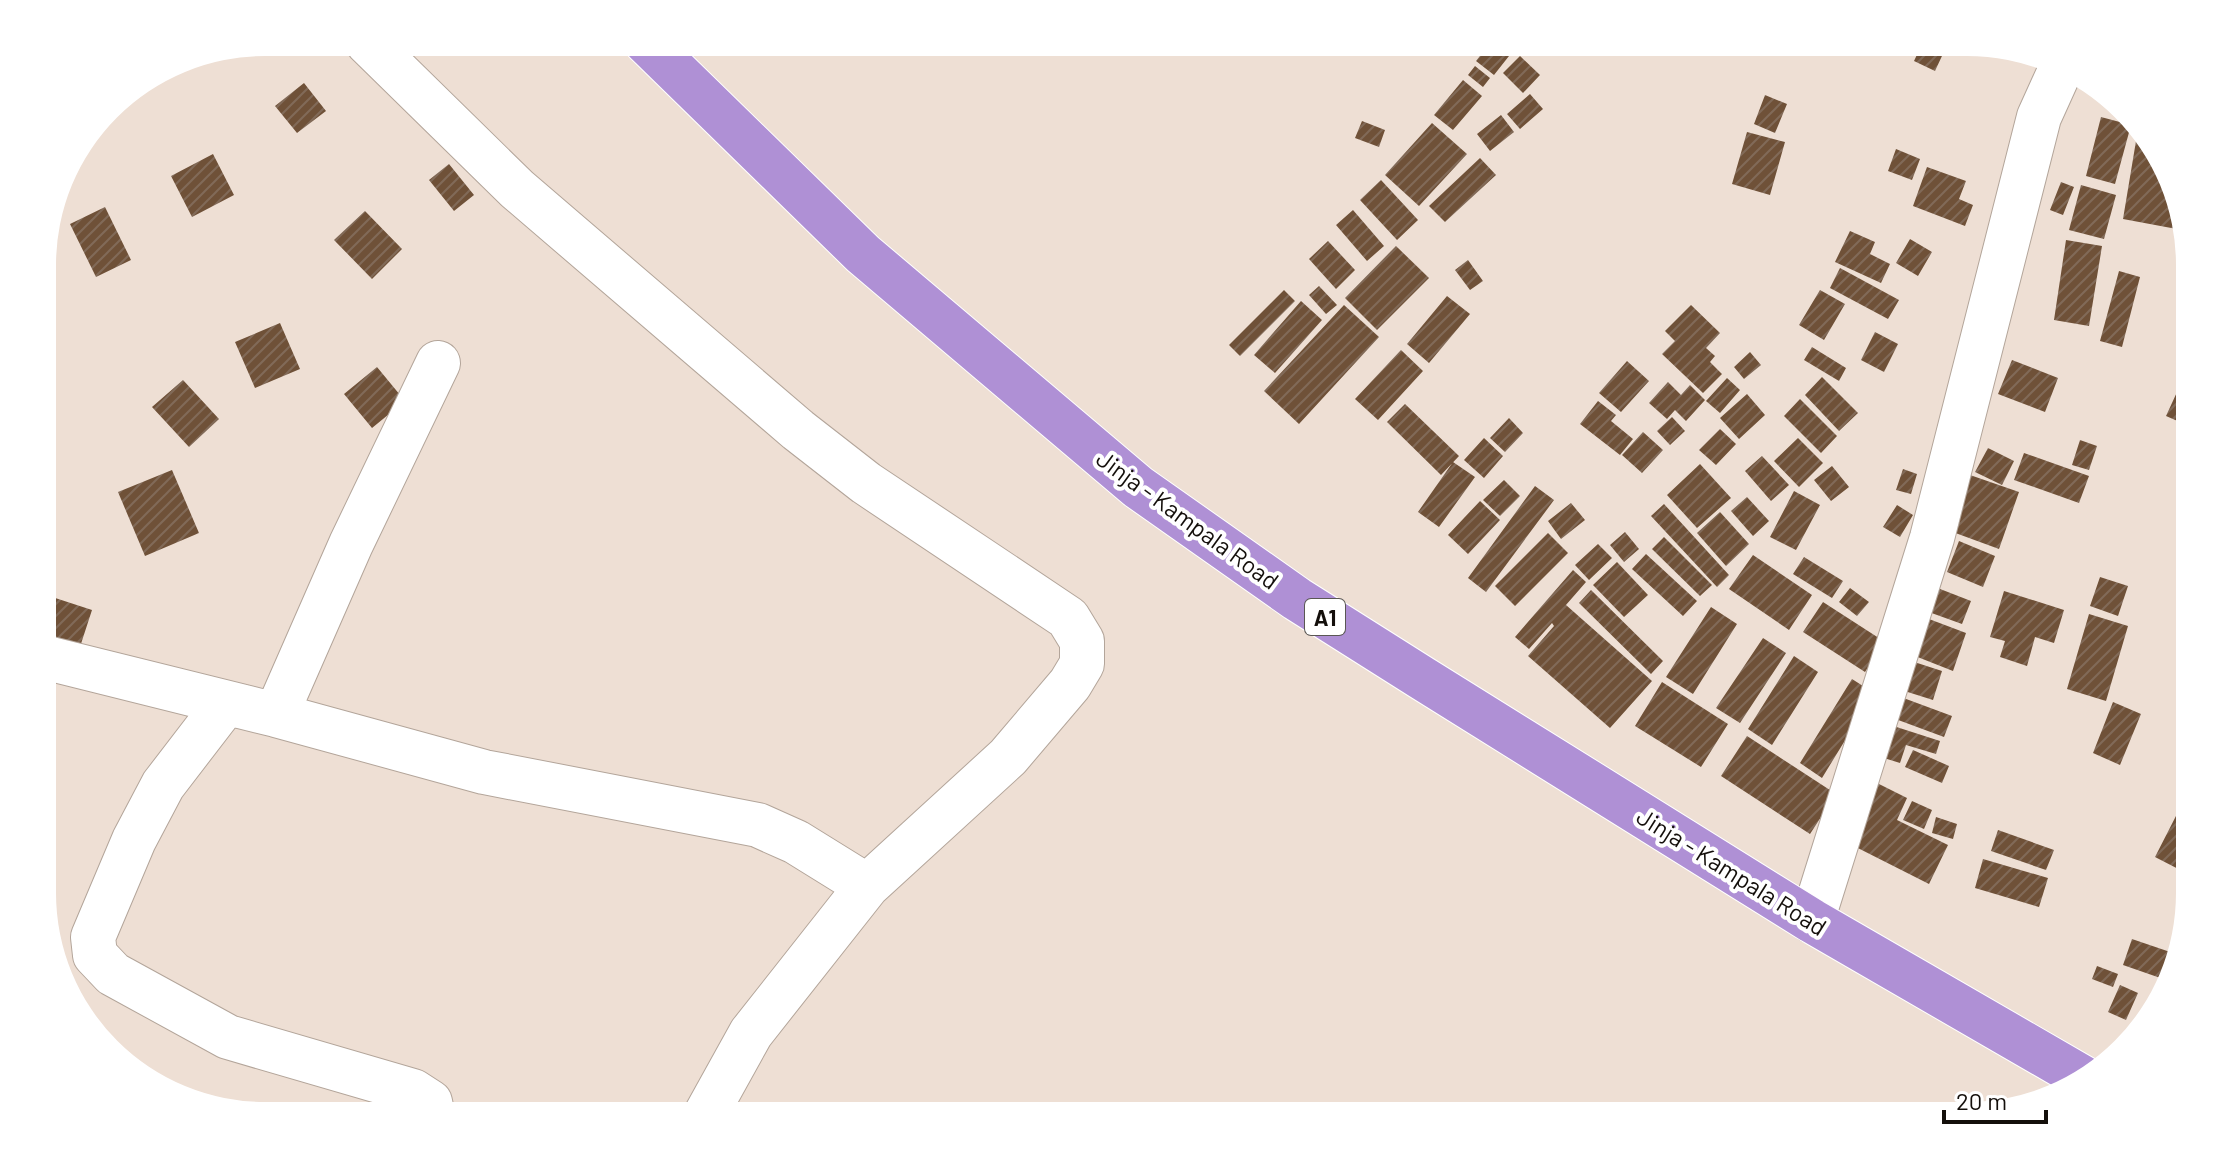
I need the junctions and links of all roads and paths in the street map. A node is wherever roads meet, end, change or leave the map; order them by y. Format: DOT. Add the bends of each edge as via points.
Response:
graph roads {
  1 [pos="381,56"];
  2 [pos="660,56"];
  3 [pos="2057,77"];
  4 [pos="438,363"];
  5 [pos="56,660"];
  6 [pos="226,703"];
  7 [pos="276,715"];
  8 [pos="867,886"];
  9 [pos="1812,921"];
  10 [pos="2073,1072"];
  11 [pos="430,1102"];
  12 [pos="714,1102"];
  1 -- 8 [label="street" via="517,189 798,430 866,483 1068,618 1082,641 1082,664 1070,684 1008,757"];
  2 -- 9 [label="highway, Jinja - Kampala Road / A1" via="863,254 1138,487 1297,599"];
  3 -- 9 [label="street" via="2039,117 1932,538"];
  4 -- 7 [label="street"];
  5 -- 6 [label="street"];
  6 -- 7 [label="street"];
  6 -- 11 [label="street" via="163,785 134,840 93,937 95,955 113,974 228,1037 413,1091"];
  7 -- 8 [label="street" via="484,772 758,825"];
  8 -- 12 [label="street" via="751,1033"];
  9 -- 10 [label="highway, Jinja - Kampala Road / A1"];
}
